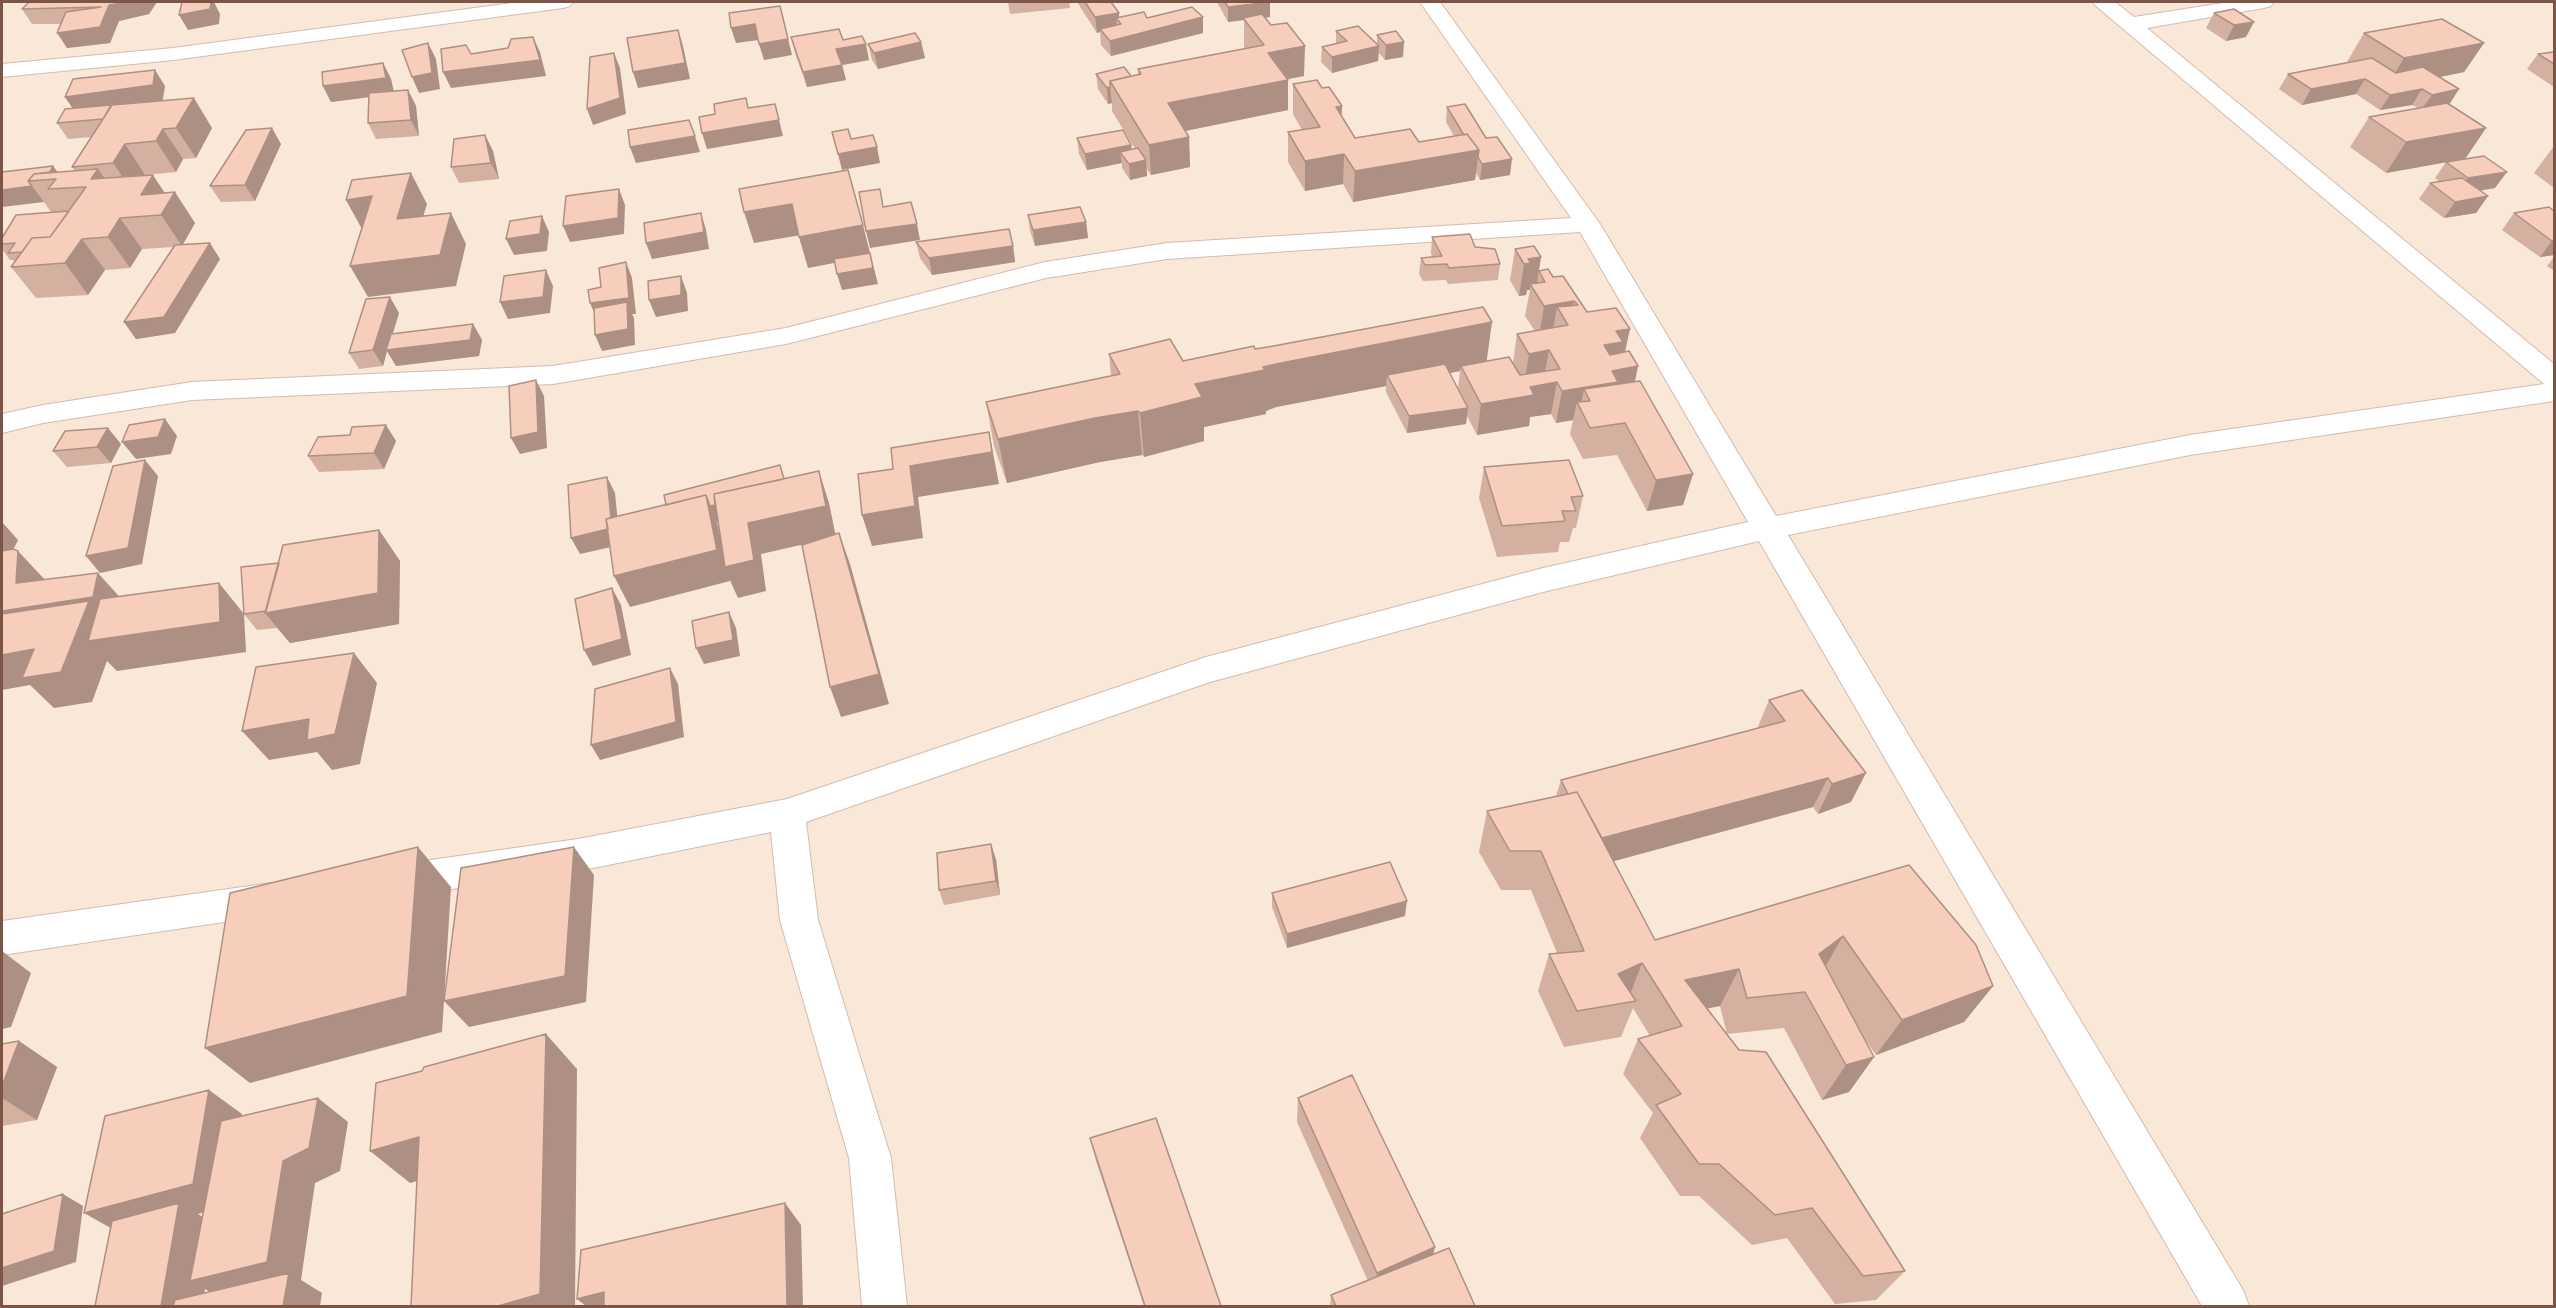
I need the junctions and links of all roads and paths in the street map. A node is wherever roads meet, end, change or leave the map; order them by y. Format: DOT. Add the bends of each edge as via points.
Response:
graph roads {
  1 [pos="563,2"];
  2 [pos="1430,2"];
  3 [pos="2103,2"];
  4 [pos="2264,2"];
  5 [pos="434,10"];
  6 [pos="2131,24"];
  7 [pos="2,70"];
  8 [pos="1588,224"];
  9 [pos="2554,378"];
  10 [pos="2554,392"];
  11 [pos="2,424"];
  12 [pos="1770,528"];
  13 [pos="787,814"];
  14 [pos="366,885"];
  15 [pos="308,894"];
  16 [pos="2,938"];
  17 [pos="885,1306"];
  18 [pos="2228,1306"];
  1 -- 5 [label="street"];
  2 -- 8 [label="street"];
  3 -- 6 [label="street"];
  4 -- 6 [label="street"];
  5 -- 7 [label="street" via="172,54"];
  6 -- 9 [label="street"];
  8 -- 11 [label="street" via="1167,251 1045,270 786,336 553,375 192,391"];
  8 -- 12 [label="street"];
  10 -- 12 [label="street" via="2190,445"];
  12 -- 13 [label="street" via="1543,580 1206,670"];
  12 -- 18 [label="street"];
  13 -- 14 [label="street" via="578,855"];
  13 -- 17 [label="street" via="799,920 870,1158"];
  15 -- 16 [label="street"];
}
